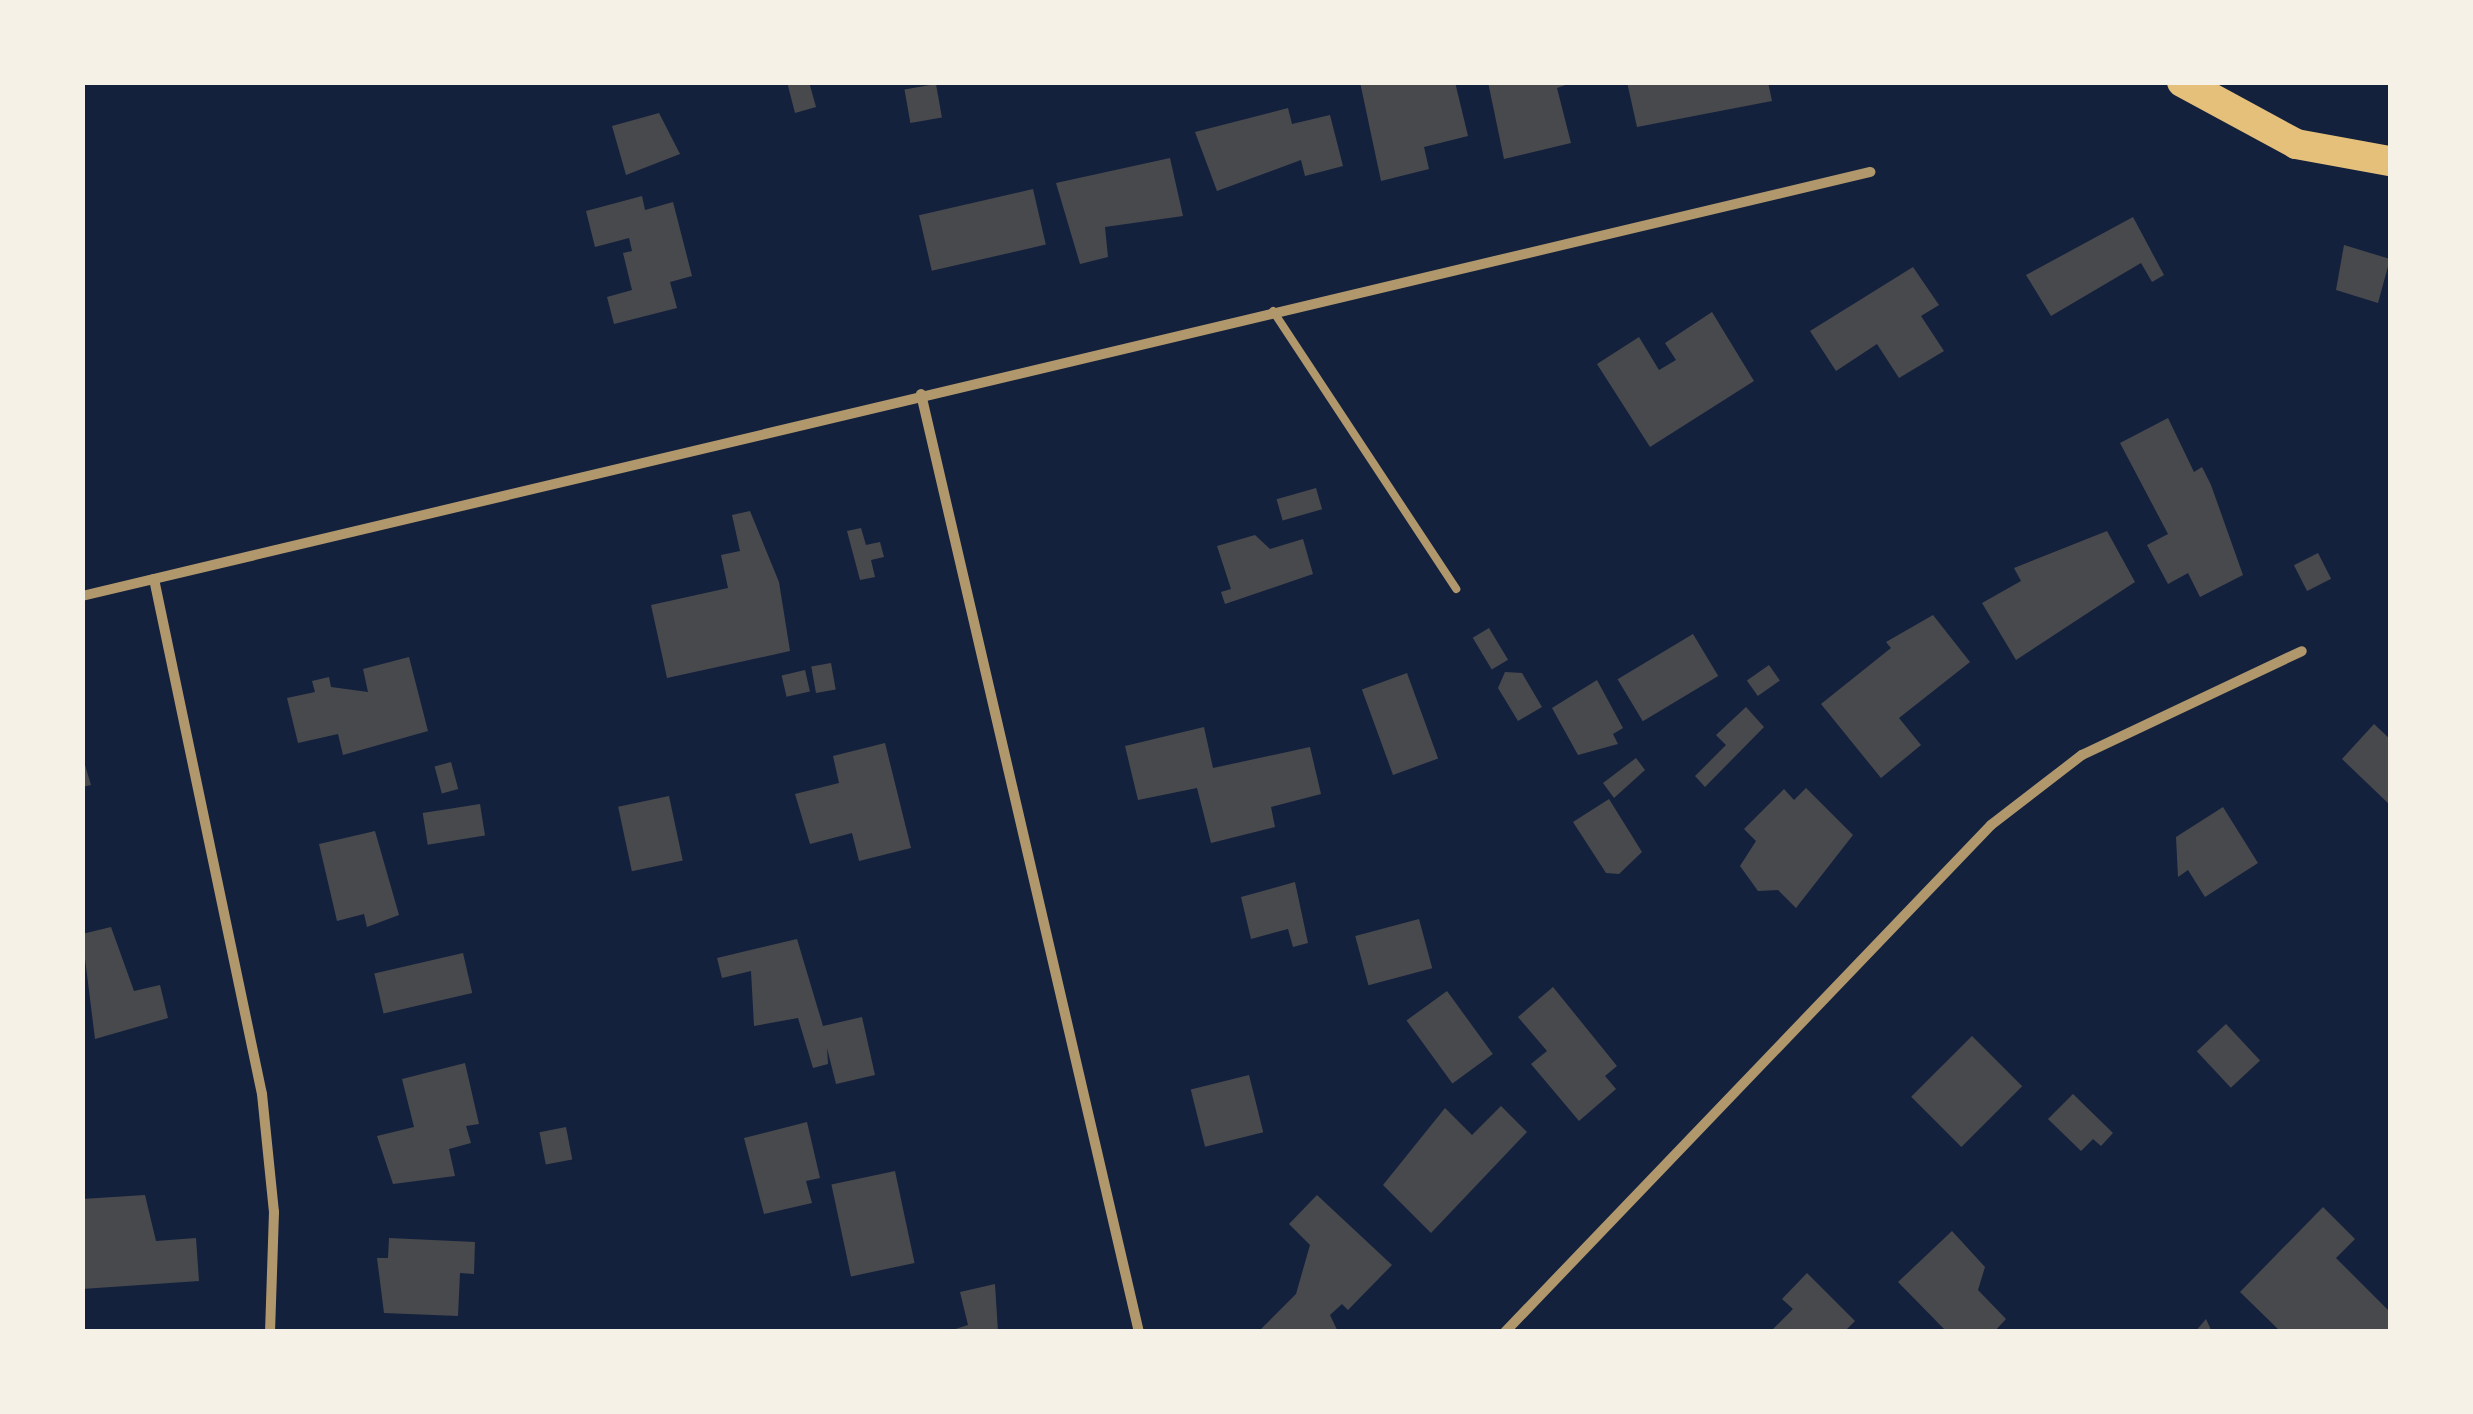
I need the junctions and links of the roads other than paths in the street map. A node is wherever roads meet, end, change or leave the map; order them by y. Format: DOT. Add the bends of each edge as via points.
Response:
graph roads {
  1 [pos="2182,82"];
  2 [pos="2390,162"];
  3 [pos="1870,172"];
  4 [pos="1273,310"];
  5 [pos="921,394"];
  6 [pos="154,579"];
  7 [pos="1456,590"];
  8 [pos="82,596"];
  9 [pos="2302,651"];
  10 [pos="270,1332"];
  11 [pos="1139,1332"];
  12 [pos="1505,1332"];
  1 -- 2 [label="highway" via="2296,144"];
  3 -- 4 [label="street"];
  4 -- 5 [label="street"];
  4 -- 7 [label="lane"];
  5 -- 6 [label="street"];
  5 -- 11 [label="street"];
  6 -- 8 [label="street"];
  6 -- 10 [label="street" via="262,1094 274,1212"];
  9 -- 12 [label="street" via="2082,755 1991,825"];
}
